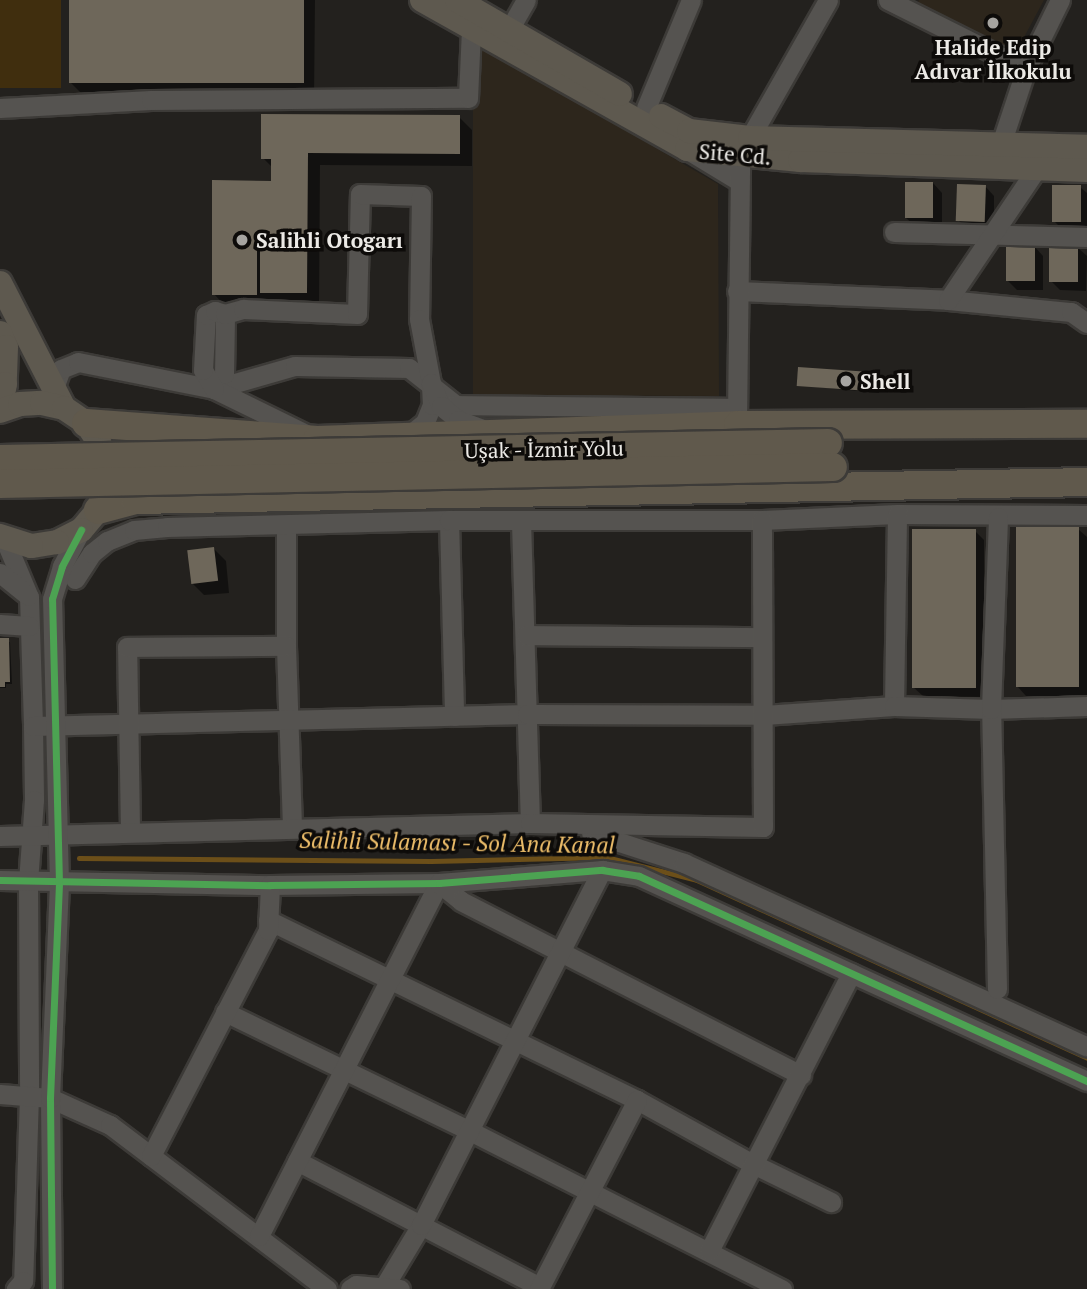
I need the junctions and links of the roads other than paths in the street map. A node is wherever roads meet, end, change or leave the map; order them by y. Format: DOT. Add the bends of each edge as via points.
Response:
graph roads {
  1 [pos="422,0"];
  2 [pos="457,0"];
  3 [pos="526,0"];
  4 [pos="691,0"];
  5 [pos="828,0"];
  6 [pos="888,0"];
  7 [pos="1060,0"];
  8 [pos="911,5"];
  9 [pos="471,29"];
  10 [pos="504,37"];
  11 [pos="1026,69"];
  12 [pos="0,108"];
  13 [pos="646,108"];
  14 [pos="1001,144"];
  15 [pos="1036,145"];
  16 [pos="745,146"];
  17 [pos="1087,148"];
  18 [pos="687,149"];
  19 [pos="1087,170"];
  20 [pos="1035,171"];
  21 [pos="739,181"];
  22 [pos="894,232"];
  23 [pos="988,236"];
  24 [pos="1087,237"];
  25 [pos="0,283"];
  26 [pos="737,291"];
  27 [pos="948,300"];
  28 [pos="1087,323"];
  29 [pos="0,333"];
  30 [pos="431,383"];
  31 [pos="214,389"];
  32 [pos="68,407"];
  33 [pos="0,410"];
  34 [pos="737,416"];
  35 [pos="1087,424"];
  36 [pos="493,432"];
  37 [pos="1087,435"];
  38 [pos="408,436"];
  39 [pos="317,440"];
  40 [pos="830,455"];
  41 [pos="0,459"];
  42 [pos="1087,463"];
  43 [pos="1087,482"];
  44 [pos="0,484"];
  45 [pos="897,514"];
  46 [pos="1087,515"];
  47 [pos="998,517"];
  48 [pos="89,520"];
  49 [pos="449,520"];
  50 [pos="762,520"];
  51 [pos="521,521"];
  52 [pos="286,525"];
  53 [pos="3,538"];
  54 [pos="0,573"];
  55 [pos="75,579"];
  56 [pos="29,597"];
  57 [pos="0,624"];
  58 [pos="29,626"];
  59 [pos="526,635"];
  60 [pos="762,636"];
  61 [pos="286,646"];
  62 [pos="894,706"];
  63 [pos="1087,706"];
  64 [pos="992,709"];
  65 [pos="527,714"];
  66 [pos="764,715"];
  67 [pos="454,716"];
  68 [pos="289,717"];
  69 [pos="128,725"];
  70 [pos="33,726"];
  71 [pos="57,727"];
  72 [pos="530,823"];
  73 [pos="557,825"];
  74 [pos="292,827"];
  75 [pos="130,831"];
  76 [pos="0,836"];
  77 [pos="30,836"];
  78 [pos="57,836"];
  79 [pos="602,870"];
  80 [pos="0,880"];
  81 [pos="28,882"];
  82 [pos="58,883"];
  83 [pos="439,883"];
  84 [pos="270,885"];
  85 [pos="268,920"];
  86 [pos="561,952"];
  87 [pos="852,973"];
  88 [pos="393,979"];
  89 [pos="997,989"];
  90 [pos="225,1012"];
  91 [pos="514,1040"];
  92 [pos="1087,1047"];
  93 [pos="345,1072"];
  94 [pos="801,1076"];
  95 [pos="1087,1081"];
  96 [pos="0,1094"];
  97 [pos="29,1095"];
  98 [pos="50,1098"];
  99 [pos="636,1100"];
  100 [pos="470,1131"];
  101 [pos="151,1156"];
  102 [pos="297,1161"];
  103 [pos="753,1164"];
  104 [pos="592,1192"];
  105 [pos="831,1202"];
  106 [pos="421,1225"];
  107 [pos="259,1236"];
  108 [pos="709,1251"];
  109 [pos="304,1281"];
  110 [pos="392,1287"];
  111 [pos="540,1288"];
  112 [pos="16,1289"];
  113 [pos="52,1289"];
  114 [pos="327,1289"];
  115 [pos="350,1289"];
  116 [pos="782,1289"];
  1 -- 9 [label="main road, Site Cd."];
  2 -- 10 [label="main road, Site Cd."];
  3 -- 10 [label="street"];
  4 -- 13 [label="street"];
  5 -- 16 [label="street"];
  6 -- 8 [label="street"];
  7 -- 11 [label="street"];
  8 -- 11 [label="street"];
  9 -- 10 [label="main road, Site Cd."];
  9 -- 12 [label="street" via="468,98 151,100"];
  10 -- 13 [label="main road, Site Cd."];
  10 -- 18 [label="main road, Site Cd."];
  11 -- 14 [label="street"];
  13 -- 16 [label="main road, Site Cd." via="690,131"];
  14 -- 15 [label="main road, Site Cd."];
  14 -- 16 [label="main road, Site Cd."];
  15 -- 17 [label="main road, Site Cd."];
  15 -- 20 [label="street"];
  16 -- 18 [label="main road, Site Cd."];
  16 -- 20 [label="main road, Site Cd."];
  16 -- 21 [label="street"];
  18 -- 21 [label="street"];
  19 -- 20 [label="main road, Site Cd."];
  20 -- 23 [label="street"];
  21 -- 26 [label="street"];
  22 -- 23 [label="street"];
  23 -- 24 [label="street"];
  23 -- 27 [label="street"];
  25 -- 32 [label="main road"];
  26 -- 27 [label="street"];
  26 -- 34 [label="street"];
  27 -- 28 [label="street" via="1071,312"];
  29 -- 33 [label="main road" via="6,348"];
  30 -- 31 [label="street" via="410,368 295,366"];
  30 -- 31 [label="street" via="419,320 421,196 360,194 357,314 243,309 225,314 224,374"];
  30 -- 34 [label="street" via="456,405"];
  30 -- 36 [label="street" via="441,406 458,420"];
  30 -- 38 [label="street" via="432,405 425,422"];
  31 -- 32 [label="street" via="78,362 61,369"];
  31 -- 39 [label="street"];
  32 -- 33 [label="main road" via="31,403"];
  32 -- 39 [label="highway"];
  32 -- 48 [label="main road" via="99,442 106,464 106,488"];
  34 -- 35 [label="highway"];
  34 -- 36 [label="highway"];
  36 -- 38 [label="highway"];
  37 -- 40 [label="highway, Uşak - İzmir Yolu"];
  38 -- 39 [label="highway"];
  40 -- 41 [label="highway, Uşak - İzmir Yolu, bridge"];
  40 -- 42 [label="highway, Uşak - İzmir Yolu"];
  40 -- 44 [label="highway, Uşak - İzmir Yolu, bridge"];
  43 -- 48 [label="highway" via="135,500"];
  45 -- 47 [label="street"];
  45 -- 50 [label="street"];
  45 -- 62 [label="street"];
  46 -- 47 [label="street"];
  47 -- 64 [label="street"];
  48 -- 53 [label="main road" via="57,542 31,546"];
  48 -- 71 [label="street" via="62,566 52,599"];
  49 -- 51 [label="street"];
  49 -- 52 [label="street"];
  49 -- 67 [label="street"];
  50 -- 51 [label="street"];
  50 -- 60 [label="street"];
  51 -- 59 [label="street"];
  52 -- 55 [label="street" via="134,530 92,553"];
  52 -- 61 [label="street"];
  53 -- 56 [label="street"];
  54 -- 56 [label="street"];
  56 -- 58 [label="street"];
  57 -- 58 [label="street"];
  58 -- 70 [label="street"];
  59 -- 60 [label="street"];
  59 -- 65 [label="street"];
  60 -- 66 [label="street"];
  61 -- 68 [label="street"];
  61 -- 69 [label="street" via="127,647"];
  62 -- 64 [label="street"];
  62 -- 66 [label="street"];
  63 -- 64 [label="street"];
  64 -- 89 [label="street"];
  65 -- 66 [label="street"];
  65 -- 67 [label="street"];
  65 -- 72 [label="street"];
  66 -- 73 [label="street" via="763,827"];
  67 -- 68 [label="street"];
  68 -- 69 [label="street"];
  68 -- 74 [label="street"];
  69 -- 71 [label="street"];
  69 -- 75 [label="street"];
  70 -- 71 [label="street"];
  70 -- 77 [label="street"];
  71 -- 78 [label="street"];
  72 -- 73 [label="street"];
  72 -- 74 [label="street"];
  73 -- 92 [label="street" via="684,863"];
  74 -- 75 [label="street"];
  75 -- 78 [label="street"];
  76 -- 77 [label="street"];
  77 -- 78 [label="street"];
  77 -- 81 [label="street"];
  78 -- 82 [label="street"];
  79 -- 83 [label="street"];
  79 -- 86 [label="street"];
  79 -- 87 [label="street" via="639,876"];
  80 -- 81 [label="street"];
  81 -- 82 [label="street"];
  81 -- 97 [label="street"];
  82 -- 84 [label="street"];
  82 -- 98 [label="street"];
  83 -- 84 [label="street"];
  83 -- 86 [label="street" via="461,901"];
  83 -- 88 [label="street"];
  84 -- 85 [label="street"];
  85 -- 88 [label="street"];
  85 -- 90 [label="street" via="268,930"];
  86 -- 91 [label="street"];
  86 -- 94 [label="street"];
  87 -- 94 [label="street"];
  87 -- 95 [label="street"];
  88 -- 91 [label="street"];
  88 -- 93 [label="street"];
  90 -- 93 [label="street"];
  90 -- 101 [label="street"];
  91 -- 99 [label="street"];
  91 -- 100 [label="street"];
  93 -- 100 [label="street"];
  93 -- 102 [label="street"];
  94 -- 103 [label="street"];
  96 -- 97 [label="street"];
  97 -- 98 [label="street"];
  97 -- 112 [label="street" via="23,1281"];
  98 -- 101 [label="street" via="110,1125"];
  98 -- 113 [label="street"];
  99 -- 103 [label="street"];
  99 -- 104 [label="street"];
  100 -- 104 [label="street"];
  100 -- 106 [label="street"];
  101 -- 107 [label="street"];
  102 -- 106 [label="street"];
  102 -- 107 [label="street"];
  103 -- 105 [label="street"];
  103 -- 108 [label="street"];
  104 -- 108 [label="street"];
  104 -- 111 [label="street"];
  106 -- 110 [label="street"];
  106 -- 111 [label="street"];
  107 -- 109 [label="street"];
  108 -- 116 [label="street"];
  109 -- 114 [label="street"];
  110 -- 115 [label="street" via="356,1285"];
}
